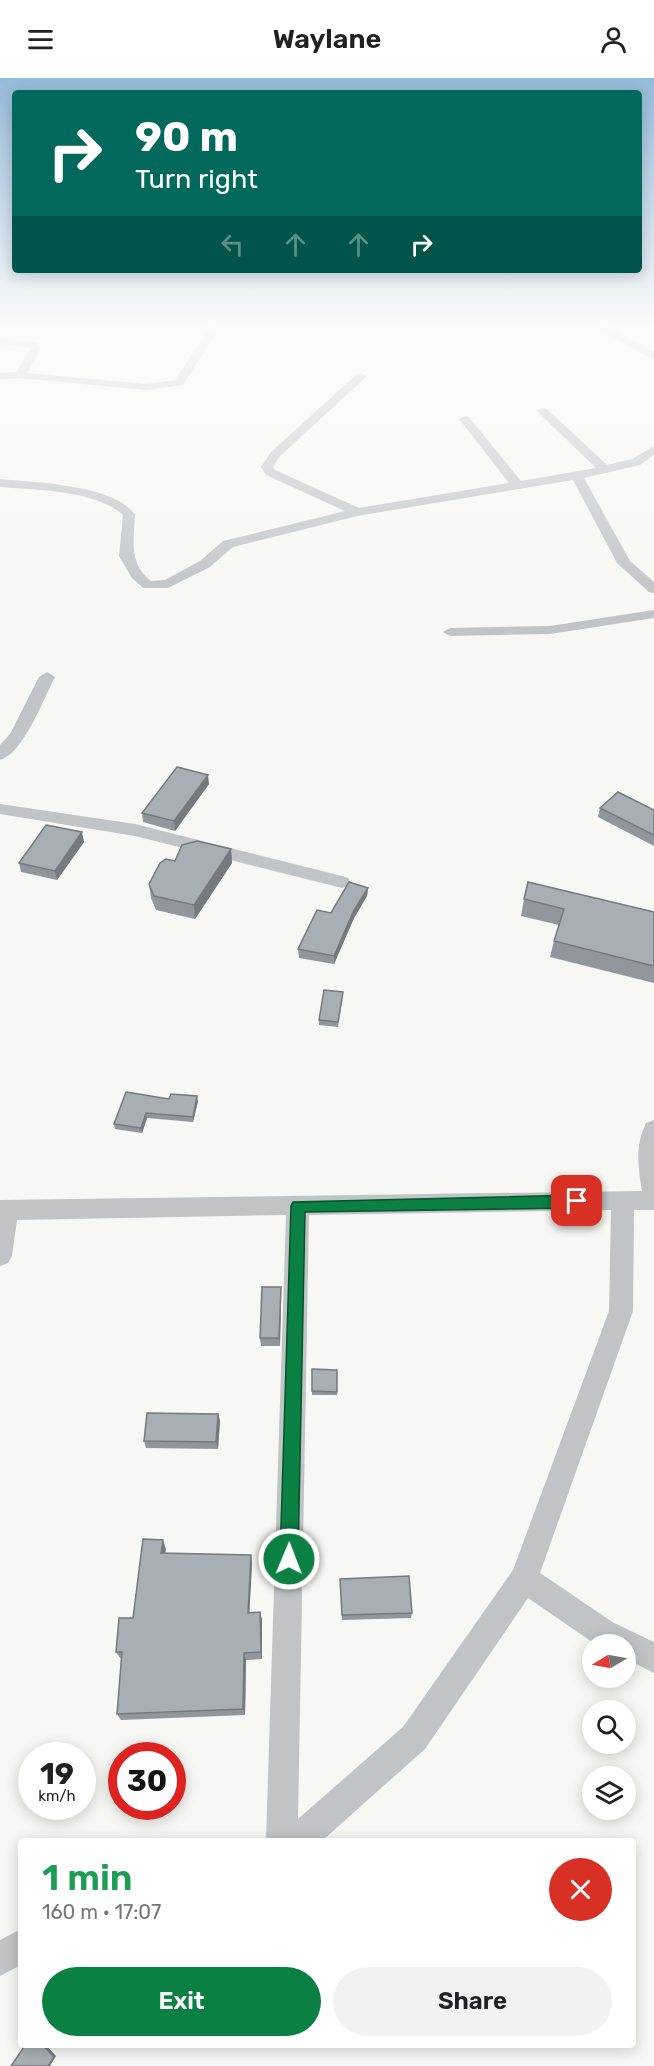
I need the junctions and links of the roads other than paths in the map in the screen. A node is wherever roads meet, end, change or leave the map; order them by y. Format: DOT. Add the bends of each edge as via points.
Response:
graph roads {
  1 [pos="316,418"];
  2 [pos="550,418"];
  3 [pos="465,419"];
  4 [pos="654,450"];
  5 [pos="605,470"];
  6 [pos="578,477"];
  7 [pos="0,483"];
  8 [pos="518,486"];
  9 [pos="357,512"];
  10 [pos="654,589"];
  11 [pos="654,614"];
  12 [pos="450,632"];
  13 [pos="47,677"];
  14 [pos="0,755"];
  15 [pos="0,809"];
  16 [pos="342,882"];
  17 [pos="654,1129"];
  18 [pos="654,1195"];
  19 [pos="623,1200"];
  20 [pos="654,1200"];
  21 [pos="298,1206"];
  22 [pos="3,1210"];
  23 [pos="0,1256"];
  24 [pos="524,1580"];
  25 [pos="604,1634"];
  26 [pos="636,1649"];
  27 [pos="654,1658"];
  28 [pos="282,1838"];
  29 [pos="301,1838"];
  30 [pos="18,1948"];
  31 [pos="0,1959"];
  1 -- 9 [label="street" via="267,467 270,472"];
  2 -- 5 [label="street"];
  3 -- 8 [label="street"];
  4 -- 5 [label="street" via="636,462"];
  5 -- 6 [label="street"];
  6 -- 8 [label="street"];
  6 -- 10 [label="street" via="624,563"];
  7 -- 9 [label="street" via="63,488 127,511 126,556 148,585 168,584 181,578 228,544"];
  8 -- 9 [label="street"];
  11 -- 12 [label="street" via="550,630"];
  13 -- 14 [label="street" via="17,736"];
  15 -- 16 [label="street" via="135,830"];
  17 -- 18 [label="street" via="648,1161"];
  19 -- 20 [label="street"];
  19 -- 21 [label="street"];
  19 -- 24 [label="street" via="621,1311"];
  21 -- 22 [label="street"];
  21 -- 28 [label="street"];
  22 -- 23 [label="street"];
  24 -- 25 [label="street"];
  24 -- 29 [label="street" via="414,1738"];
  26 -- 27 [label="street"];
  30 -- 31 [label="street"];
}
